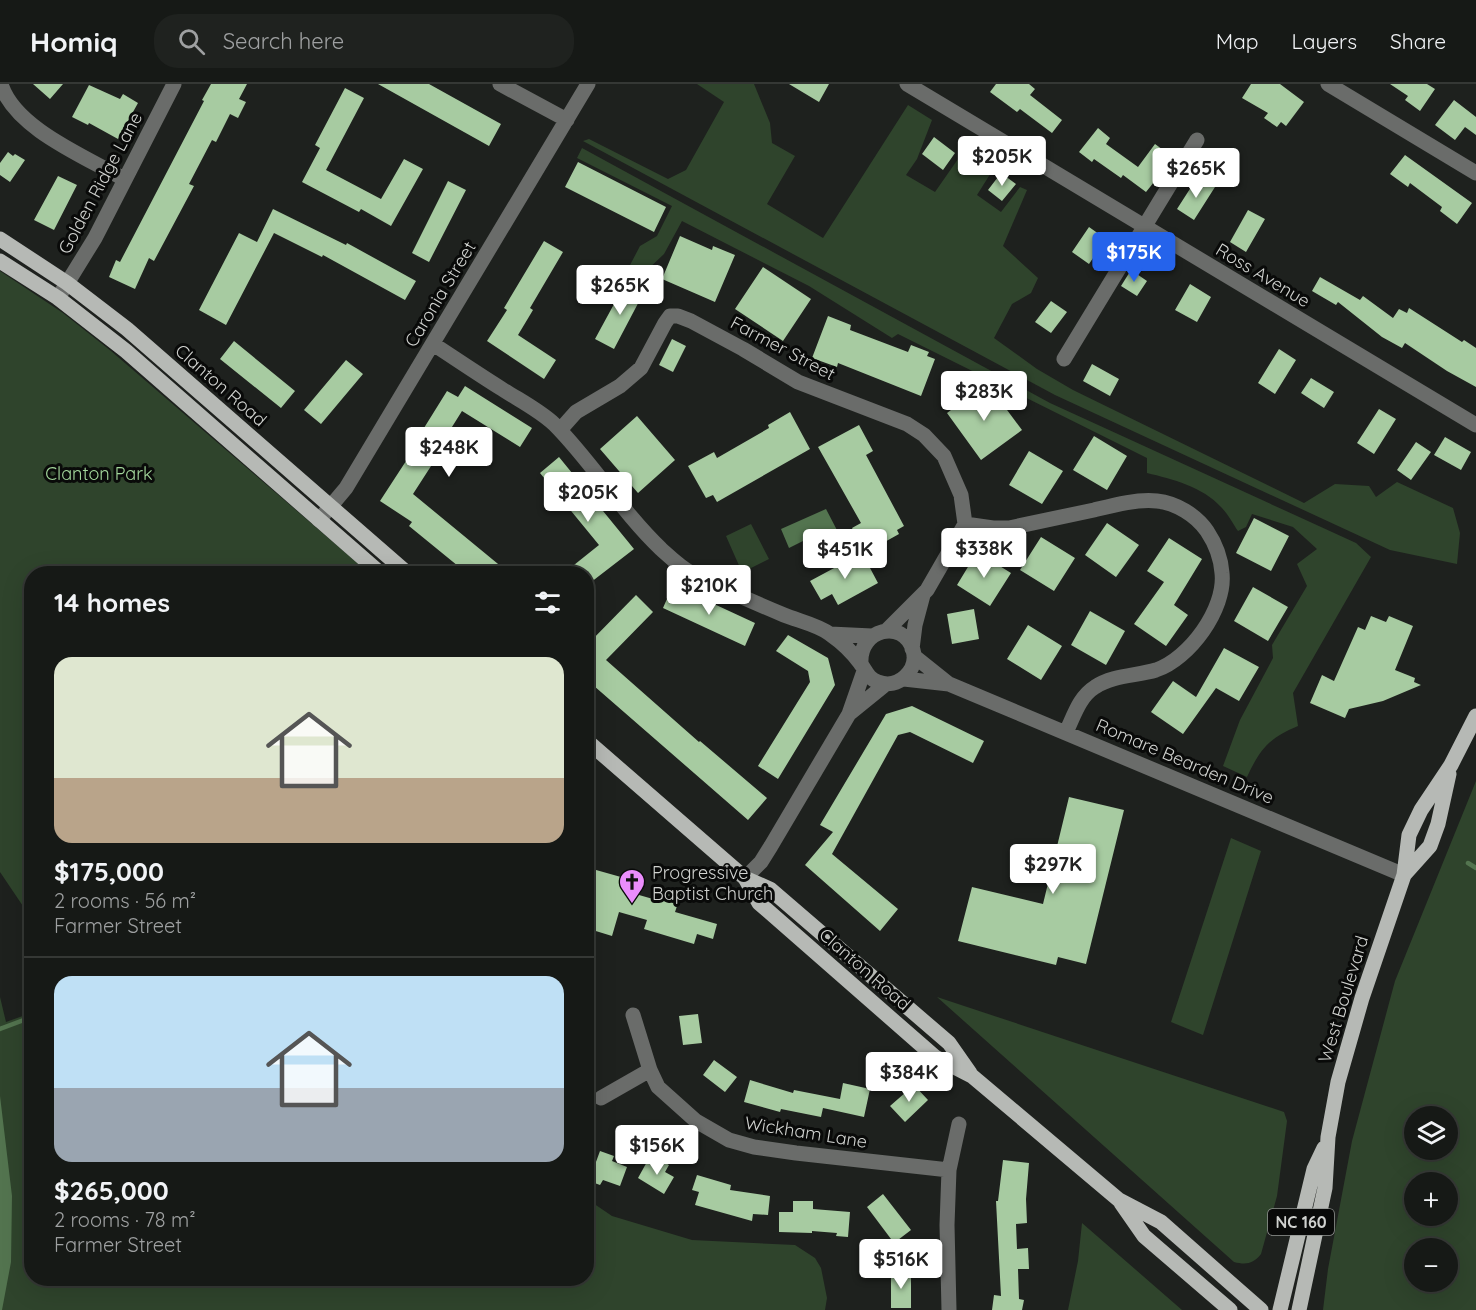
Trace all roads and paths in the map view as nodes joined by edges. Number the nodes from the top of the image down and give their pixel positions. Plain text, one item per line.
1 (1, 84) edge
2 (174, 84) edge
3 (500, 84) edge
4 (588, 84) edge
5 (907, 84) edge
6 (1328, 84) edge
7 (567, 120) junction
8 (1197, 140) dead end
9 (1476, 173) edge
10 (124, 179) junction
11 (1144, 226) junction
12 (0, 239) edge
13 (0, 261) edge
14 (67, 283) junction
15 (58, 298) junction
16 (433, 344) junction
17 (1064, 359) dead end
18 (1476, 425) edge
19 (560, 430) junction
20 (331, 506) junction
21 (319, 520) junction
22 (966, 524) junction
23 (372, 566) edge
24 (399, 566) edge
25 (923, 595) junction
26 (879, 633) junction
27 (830, 634) junction
28 (913, 653) junction
29 (862, 667) junction
30 (903, 679) junction
31 (886, 684) junction
32 (950, 684) junction
33 (849, 714) junction
34 (1476, 716) edge
35 (1066, 732) junction
36 (594, 747) edge
37 (1451, 765) junction
38 (1404, 875) junction
39 (745, 878) junction
40 (633, 1015) dead end
41 (650, 1070) junction
42 (601, 1098) dead end
43 (959, 1124) dead end
44 (1328, 1137) junction
45 (949, 1170) junction
46 (1119, 1200) junction
47 (949, 1310) edge
48 (1230, 1310) edge
49 (1262, 1310) edge
50 (1280, 1310) edge
51 (1299, 1310) edge

1 - 10 street
2 - 10 street, Golden Ridge Lane
3 - 7 street
4 - 7 street, Caronia Street
5 - 11 street, Ross Avenue
6 - 9 street
7 - 16 street, Caronia Street
8 - 11 street
10 - 14 street, Golden Ridge Lane
11 - 17 street
11 - 18 street, Ross Avenue
12 - 14 main road, Clanton Road
13 - 15 main road, Clanton Road
14 - 15 street, Golden Ridge Lane
14 - 20 main road, Clanton Road
15 - 21 main road, Clanton Road
16 - 19 street
16 - 20 street, Caronia Street
19 - 22 street, Farmer Street
19 - 27 street
20 - 21 street, Caronia Street
20 - 24 main road, Clanton Road
21 - 23 main road, Clanton Road
22 - 25 street
22 - 35 street
25 - 26 street
25 - 28 street
26 - 27 street
26 - 28 street
26 - 29 street
27 - 29 street
28 - 30 street
28 - 32 street, Romare Bearden Drive
29 - 31 street
29 - 33 street
30 - 31 street
30 - 32 street, Romare Bearden Drive
31 - 33 street
32 - 35 street, Romare Bearden Drive
33 - 39 street
34 - 37 main road, West Boulevard / NC 160
35 - 38 street, Romare Bearden Drive
36 - 39 main road, Clanton Road
37 - 38 main road, West Boulevard / NC 160
37 - 38 main road, West Boulevard / NC 160
38 - 44 main road, West Boulevard / NC 160
39 - 46 main road, Clanton Road
40 - 41 street, Wickham Lane
41 - 42 street
41 - 45 street, Wickham Lane
43 - 45 street
44 - 50 main road, West Boulevard / NC 160
44 - 51 main road, West Boulevard / NC 160
45 - 47 street
46 - 48 main road, Clanton Road
46 - 49 main road, Clanton Road

